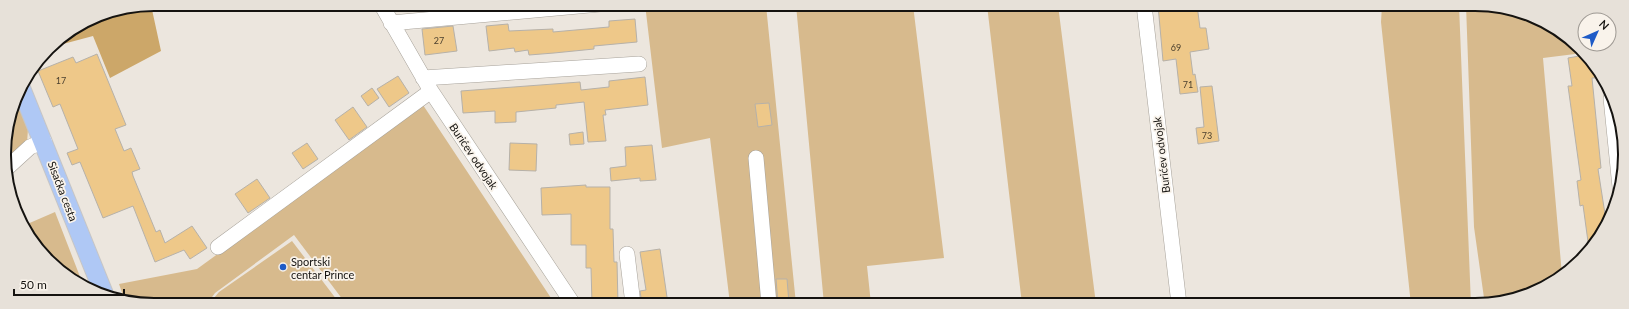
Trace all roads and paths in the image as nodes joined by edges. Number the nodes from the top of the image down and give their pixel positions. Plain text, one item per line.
1 (385, 11) edge
2 (523, 11) edge
3 (1145, 11) edge
4 (391, 23) junction
5 (639, 64) dead end
6 (427, 85) junction
7 (24, 95) edge
8 (1613, 117) edge
9 (44, 141) junction
10 (756, 158) dead end
11 (11, 164) edge
12 (1618, 166) edge
13 (218, 247) dead end
14 (627, 254) dead end
15 (101, 288) edge
16 (569, 298) edge
17 (632, 298) edge
18 (768, 298) edge
19 (1178, 298) edge

1 - 4 street, Burićev odvojak
2 - 4 street
3 - 19 street, Burićev odvojak
4 - 6 street, Burićev odvojak
5 - 6 street
6 - 13 street
6 - 16 street, Burićev odvojak
7 - 9 main road, Sisačka cesta
8 - 12 street
9 - 11 street
9 - 15 main road, Sisačka cesta
10 - 18 street
14 - 17 street

